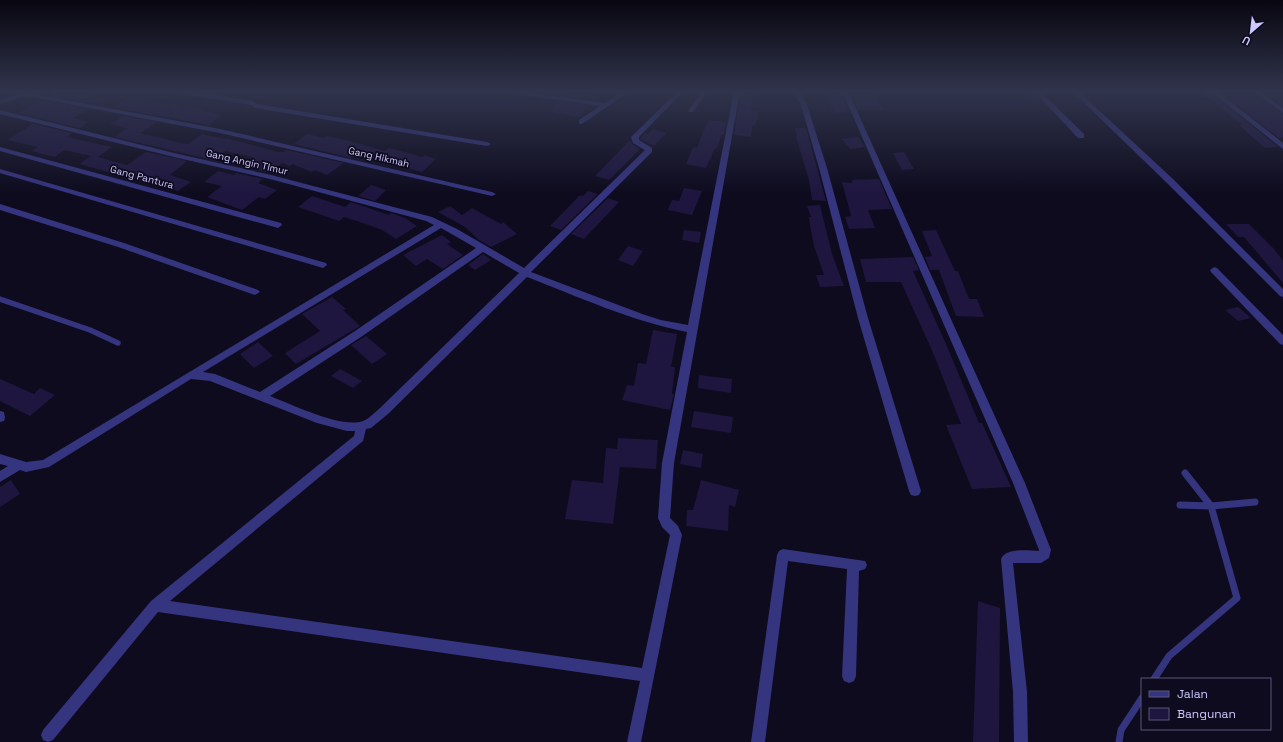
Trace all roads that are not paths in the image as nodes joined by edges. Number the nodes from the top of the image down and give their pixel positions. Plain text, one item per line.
1 (55, 126) edge
2 (187, 126) edge
3 (375, 126) edge
4 (646, 126) edge
5 (730, 126) edge
6 (811, 126) edge
7 (861, 126) edge
8 (1071, 126) edge
9 (1112, 126) edge
10 (1258, 126) edge
11 (1081, 136) dead end
12 (487, 144) dead end
13 (1283, 146) edge
14 (0, 149) edge
15 (0, 171) edge
16 (492, 194) dead end
17 (0, 207) edge
18 (278, 225) dead end
19 (440, 225) junction
20 (482, 248) junction
21 (323, 265) dead end
22 (1214, 270) dead end
23 (526, 273) junction
24 (255, 292) dead end
25 (1283, 294) edge
26 (0, 299) edge
27 (692, 329) junction
28 (1283, 341) edge
29 (118, 343) dead end
30 (190, 375) junction
31 (262, 396) junction
32 (362, 426) junction
33 (0, 459) edge
34 (19, 465) junction
35 (1184, 473) dead end
36 (0, 477) edge
37 (915, 491) dead end
38 (1255, 502) dead end
39 (1180, 505) dead end
40 (1211, 506) junction
41 (155, 605) junction
42 (647, 675) junction
43 (849, 676) dead end
44 (1155, 678) edge
45 (1141, 700) edge
46 (48, 735) dead end
47 (634, 742) edge
48 (758, 742) edge
49 (1021, 742) edge
50 (1119, 742) edge

1 - 19 street, Gang Angin TImur
2 - 16 street, Gang Hikmah
3 - 12 street
4 - 23 street
5 - 27 street
6 - 37 street
7 - 49 street
8 - 11 street
9 - 25 street
10 - 13 street
14 - 18 street, Gang Pantura
15 - 21 street
17 - 24 street
19 - 20 street, Gang Angin TImur
19 - 30 street
20 - 23 street, Gang Angin TImur
20 - 31 street
22 - 28 street
23 - 27 street, Gang Angin TImur
23 - 32 street
26 - 29 lane
27 - 42 street
30 - 31 street
30 - 34 street
31 - 32 street
32 - 41 street
33 - 34 street
34 - 36 street
35 - 40 lane
38 - 40 lane
39 - 40 lane
40 - 44 lane
41 - 42 street
41 - 46 street
42 - 47 street
43 - 48 street
45 - 50 lane

